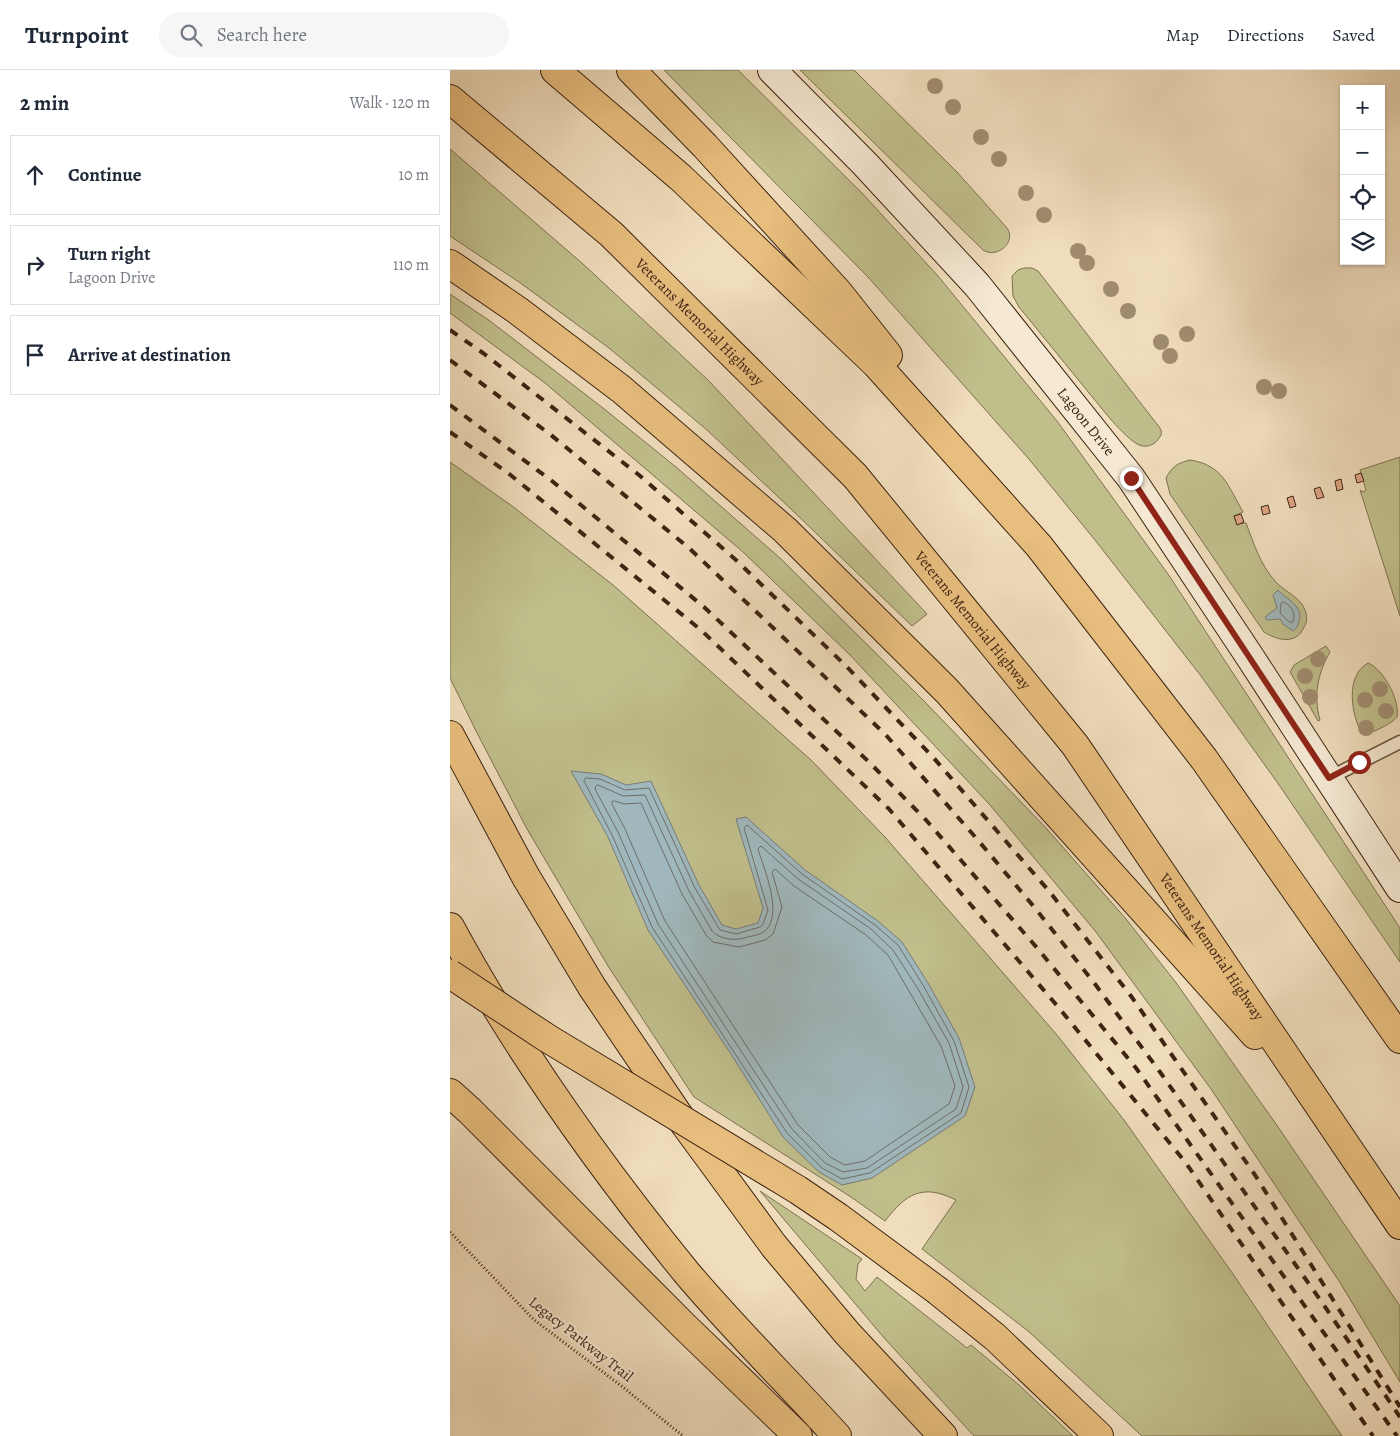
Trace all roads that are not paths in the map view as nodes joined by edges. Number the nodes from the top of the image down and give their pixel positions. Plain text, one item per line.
1 (555, 70) edge
2 (630, 70) edge
3 (772, 70) edge
4 (450, 99) edge
5 (450, 264) edge
6 (1039, 546) junction
7 (450, 735) edge
8 (1400, 742) edge
9 (1329, 778) junction
10 (1400, 888) edge
11 (450, 927) edge
12 (450, 974) edge
13 (1400, 1039) edge
14 (450, 1093) edge
15 (1325, 1113) junction
16 (1400, 1225) edge
17 (798, 1436) edge
18 (837, 1436) edge
19 (943, 1436) edge
20 (1100, 1436) edge

1 - 6 highway
2 - 6 highway
3 - 9 street, Lagoon Drive
4 - 15 highway, Veterans Memorial Highway
5 - 15 highway
6 - 13 highway
7 - 19 highway
8 - 9 lane
9 - 10 street, Lagoon Drive
11 - 18 highway
12 - 20 highway, bridge
14 - 17 highway
15 - 16 highway, Veterans Memorial Highway

